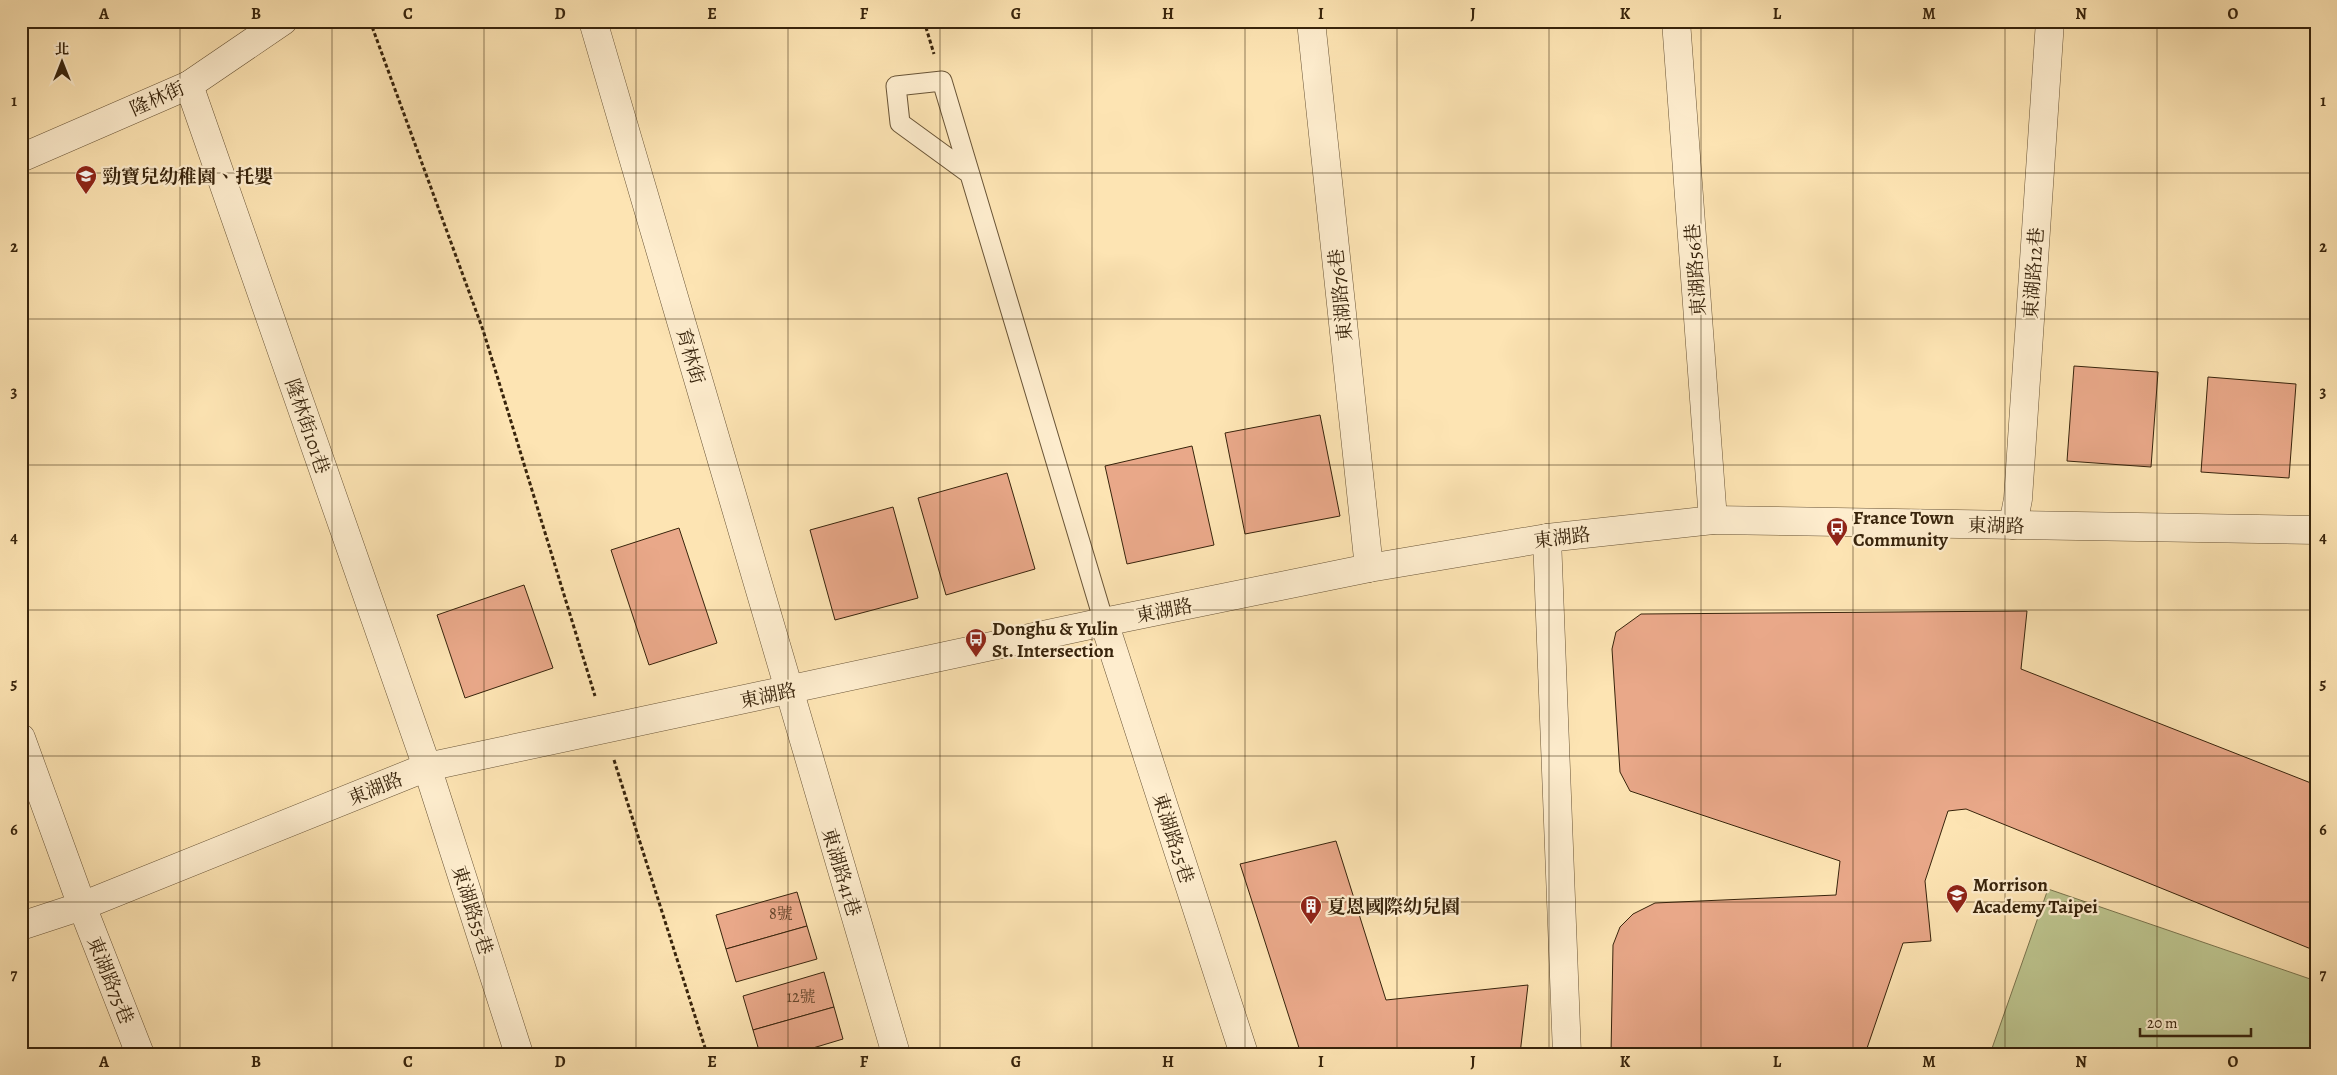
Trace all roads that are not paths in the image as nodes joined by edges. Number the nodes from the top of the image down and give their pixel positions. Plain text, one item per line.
1 (283, 21) edge
2 (593, 21) edge
3 (1310, 21) edge
4 (1676, 21) edge
5 (2050, 21) edge
6 (189, 85) junction
7 (21, 158) edge
8 (970, 174) junction
9 (1713, 520) junction
10 (2013, 525) junction
11 (2316, 530) edge
12 (1547, 538) junction
13 (1369, 568) junction
14 (1104, 622) junction
15 (788, 691) junction
16 (21, 738) edge
17 (427, 767) junction
18 (82, 906) junction
19 (21, 926) edge
20 (140, 1054) edge
21 (519, 1054) edge
22 (896, 1054) edge
23 (1244, 1054) edge
24 (1567, 1054) edge

1 - 6 street, 隆林街
2 - 15 street, 育林街
3 - 13 street, 東湖路76巷
4 - 9 street, 東湖路56巷
5 - 10 street, 東湖路12巷
6 - 7 street, 隆林街
6 - 17 street, 隆林街101巷
8 - 8 lane
8 - 14 lane
9 - 10 street, 東湖路
9 - 12 street, 東湖路
10 - 11 street, 東湖路
12 - 13 street, 東湖路
12 - 24 street
13 - 14 street, 東湖路
14 - 15 street, 東湖路
14 - 23 street, 東湖路25巷
15 - 17 street, 東湖路
15 - 22 street, 東湖路41巷
16 - 18 street, 東湖路75巷
17 - 18 street, 東湖路
17 - 21 street, 東湖路55巷
18 - 19 street, 東湖路
18 - 20 street, 東湖路75巷

